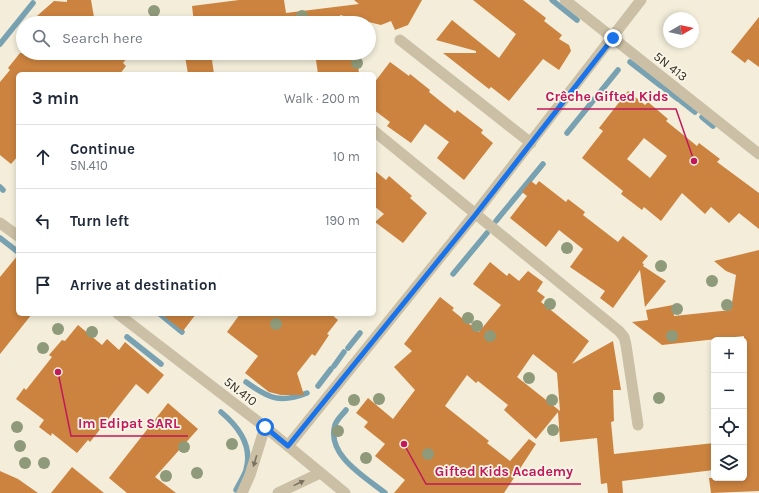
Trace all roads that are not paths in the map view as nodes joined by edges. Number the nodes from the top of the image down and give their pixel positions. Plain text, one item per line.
1 (565, 0) edge
2 (641, 0) edge
3 (613, 38) junction
4 (400, 40) dead end
5 (376, 133) edge
6 (531, 143) junction
7 (759, 154) edge
8 (476, 214) junction
9 (0, 222) edge
10 (16, 234) edge
11 (121, 316) edge
12 (638, 425) dead end
13 (265, 427) junction
14 (288, 446) junction
15 (320, 473) junction
16 (242, 493) edge
17 (278, 493) edge
18 (345, 493) edge

1 - 3 street, 5N 413
2 - 3 street
3 - 6 street
3 - 7 street, 5N 413
4 - 6 street
5 - 8 street
6 - 8 street
8 - 12 street
8 - 14 street
9 - 10 street
11 - 13 street, 5N.410
13 - 14 street, 5N.410
13 -> 16 street
14 - 15 street, 5N.410
17 -> 15 street
15 - 18 street, 5N.410

